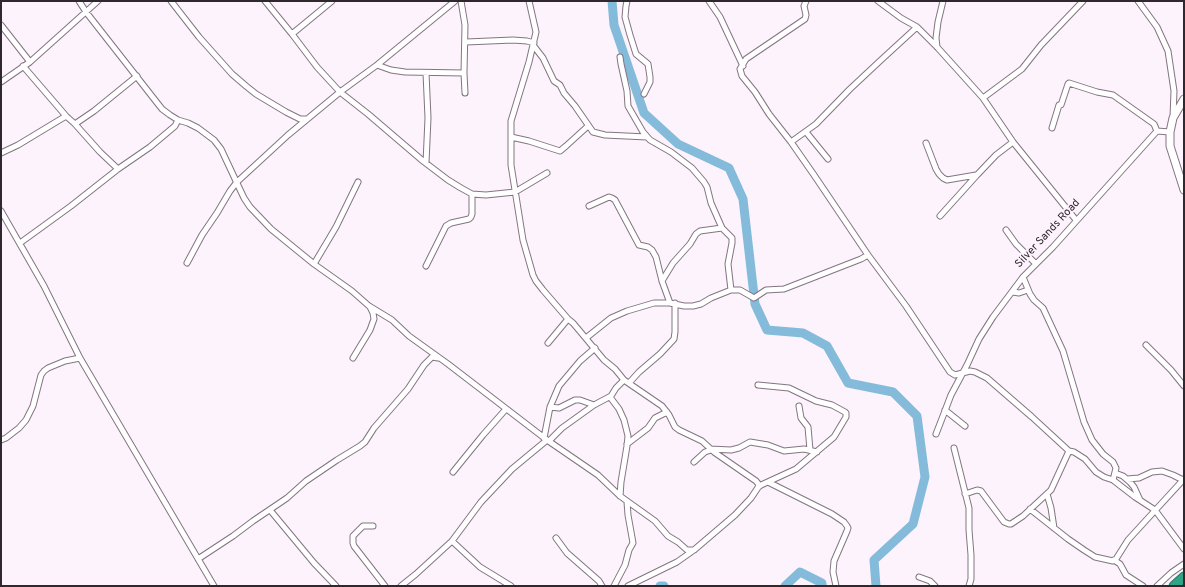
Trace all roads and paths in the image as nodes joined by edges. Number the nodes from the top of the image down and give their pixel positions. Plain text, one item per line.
1 (79, 1) edge
2 (98, 1) edge
3 (171, 1) edge
4 (265, 1) edge
5 (332, 1) edge
6 (455, 1) edge
7 (461, 1) edge
8 (529, 1) edge
9 (627, 1) edge
10 (709, 1) edge
11 (806, 1) edge
12 (878, 1) edge
13 (943, 1) edge
14 (1083, 1) edge
15 (1138, 1) edge
16 (86, 12) junction
17 (1, 25) edge
18 (917, 27) junction
19 (292, 34) junction
20 (466, 42) junction
21 (534, 44) junction
22 (937, 47) junction
23 (620, 57) dead end
24 (30, 62) junction
25 (377, 65) junction
26 (23, 66) junction
27 (742, 67) junction
28 (426, 73) junction
29 (464, 73) junction
30 (137, 76) junction
31 (1, 82) edge
32 (340, 92) junction
33 (465, 93) dead end
34 (644, 94) dead end
35 (983, 98) junction
36 (1184, 99) edge
37 (66, 116) junction
38 (1173, 118) junction
39 (307, 119) junction
40 (178, 120) junction
41 (75, 124) junction
42 (588, 126) junction
43 (1052, 128) dead end
44 (1157, 131) junction
45 (806, 132) junction
46 (1170, 132) junction
47 (511, 137) junction
48 (647, 137) junction
49 (791, 142) junction
50 (1013, 142) junction
51 (926, 143) dead end
52 (1, 153) edge
53 (828, 159) dead end
54 (426, 163) junction
55 (118, 168) junction
56 (547, 173) dead end
57 (977, 175) junction
58 (237, 182) junction
59 (358, 182) dead end
60 (1184, 190) edge
61 (515, 192) junction
62 (472, 194) junction
63 (589, 206) dead end
64 (1, 211) edge
65 (940, 216) dead end
66 (1076, 220) junction
67 (722, 228) junction
68 (1006, 230) dead end
69 (20, 243) junction
70 (868, 255) junction
71 (187, 263) dead end
72 (314, 264) junction
73 (1036, 264) junction
74 (426, 266) dead end
75 (1023, 277) junction
76 (662, 281) junction
77 (732, 290) junction
78 (1028, 290) junction
79 (1013, 292) junction
80 (673, 303) junction
81 (369, 306) junction
82 (568, 319) junction
83 (586, 338) junction
84 (548, 343) dead end
85 (1146, 345) dead end
86 (594, 348) junction
87 (80, 358) junction
88 (353, 358) dead end
89 (440, 359) junction
90 (963, 373) junction
91 (627, 382) junction
92 (758, 385) dead end
93 (1184, 386) edge
94 (610, 397) junction
95 (594, 405) junction
96 (798, 406) dead end
97 (550, 407) junction
98 (506, 409) junction
99 (945, 410) junction
100 (667, 412) junction
101 (965, 426) dead end
102 (936, 434) dead end
103 (546, 439) junction
104 (1, 440) edge
105 (628, 444) junction
106 (954, 448) dead end
107 (711, 449) junction
108 (810, 450) junction
109 (1069, 451) junction
110 (817, 452) junction
111 (694, 462) dead end
112 (453, 472) dead end
113 (1115, 473) junction
114 (1127, 479) junction
115 (1113, 480) junction
116 (1184, 480) edge
117 (768, 482) junction
118 (760, 486) junction
119 (965, 494) junction
120 (1047, 494) junction
121 (620, 496) junction
122 (1140, 501) junction
123 (627, 502) junction
124 (1030, 509) junction
125 (270, 510) junction
126 (1155, 510) junction
127 (372, 526) dead end
128 (1054, 528) junction
129 (556, 538) dead end
130 (452, 541) junction
131 (1184, 549) edge
132 (694, 550) junction
133 (198, 559) junction
134 (1114, 560) junction
135 (1184, 564) edge
136 (919, 577) dead end
137 (1184, 577) edge
138 (214, 586) edge
139 (336, 586) edge
140 (385, 586) edge
141 (401, 586) edge
142 (511, 586) edge
143 (602, 586) edge
144 (614, 586) edge
145 (628, 586) edge
146 (836, 586) edge
147 (935, 586) edge
148 (969, 586) edge
149 (1144, 586) edge
150 (1157, 586) edge
151 (1174, 586) edge

1 - 16 street
2 - 16 street
3 - 39 street
4 - 19 street
5 - 19 street
6 - 25 street
7 - 20 street
8 - 21 street
9 - 34 street
10 - 27 street
11 - 27 street
12 - 18 street
13 - 22 street
14 - 35 street
15 - 38 street
16 - 24 street
16 - 30 street
17 - 24 street
18 - 22 street
18 - 45 street
19 - 32 street
20 - 21 street
20 - 29 street
21 - 42 street
21 - 47 street
22 - 35 street
23 - 48 street
24 - 26 street
25 - 28 street
25 - 32 street
26 - 31 street
26 - 37 street
27 - 49 street
28 - 29 street
28 - 54 street
29 - 33 street
30 - 40 street
30 - 41 street
32 - 39 street
32 - 54 street
35 - 50 street
36 - 38 street
37 - 41 street
37 - 52 street
38 - 46 street
39 - 58 street
40 - 55 street
40 - 58 street
41 - 55 street
42 - 47 street
42 - 48 street
43 - 44 street
44 - 46 street
44 - 66 street, Silver Sands Road
45 - 49 street
45 - 53 street
46 - 60 street
47 - 61 street
48 - 67 street
49 - 70 street
50 - 57 street
50 - 66 street
51 - 57 street
54 - 62 street
55 - 69 street
56 - 61 street
57 - 65 street
58 - 71 street
58 - 72 street
59 - 72 street
61 - 62 street
61 - 82 street
62 - 74 street
63 - 76 street
64 - 69 street
66 - 73 street, Silver Sands Road
67 - 76 street
67 - 77 street
68 - 73 street
69 - 87 street
70 - 77 street
70 - 90 street
72 - 81 street
73 - 75 street, Silver Sands Road
75 - 78 street
75 - 79 street, Silver Sands Road
76 - 80 street
77 - 80 street
78 - 79 street
78 - 113 street
79 - 90 street, Silver Sands Road
80 - 83 street
80 - 91 street
81 - 88 street
81 - 89 street
82 - 83 street
82 - 84 street
83 - 86 street
85 - 93 street
86 - 91 street
86 - 97 street
87 - 104 street
87 - 133 street
89 - 98 street
89 - 125 street
90 - 99 street, Silver Sands Road
90 - 109 street
91 - 94 street
91 - 100 street
92 - 110 street
94 - 95 street
94 - 105 street
95 - 97 street
95 - 103 street
96 - 108 street
97 - 103 street
98 - 103 street
98 - 112 street
99 - 101 street
99 - 102 street, Silver Sands Road
100 - 105 street
100 - 107 street
103 - 121 street
103 - 130 street
105 - 121 street
106 - 119 street
107 - 108 street
107 - 111 street
107 - 118 street
108 - 110 street
109 - 115 street
109 - 120 street
110 - 117 street
113 - 114 street
113 - 115 street
114 - 116 street
114 - 122 street
115 - 122 street
116 - 126 street
117 - 118 street
117 - 146 street
118 - 132 street
119 - 124 street
119 - 148 street
120 - 124 street
120 - 128 street
121 - 123 street
122 - 126 street
123 - 132 street
123 - 144 street
124 - 128 street
125 - 133 street
125 - 139 street
126 - 131 street
126 - 134 street
127 - 140 street
128 - 134 street
129 - 143 street
130 - 141 street
130 - 142 street
132 - 145 street
133 - 138 street
134 - 149 street
135 - 150 street
136 - 147 street
137 - 151 highway

